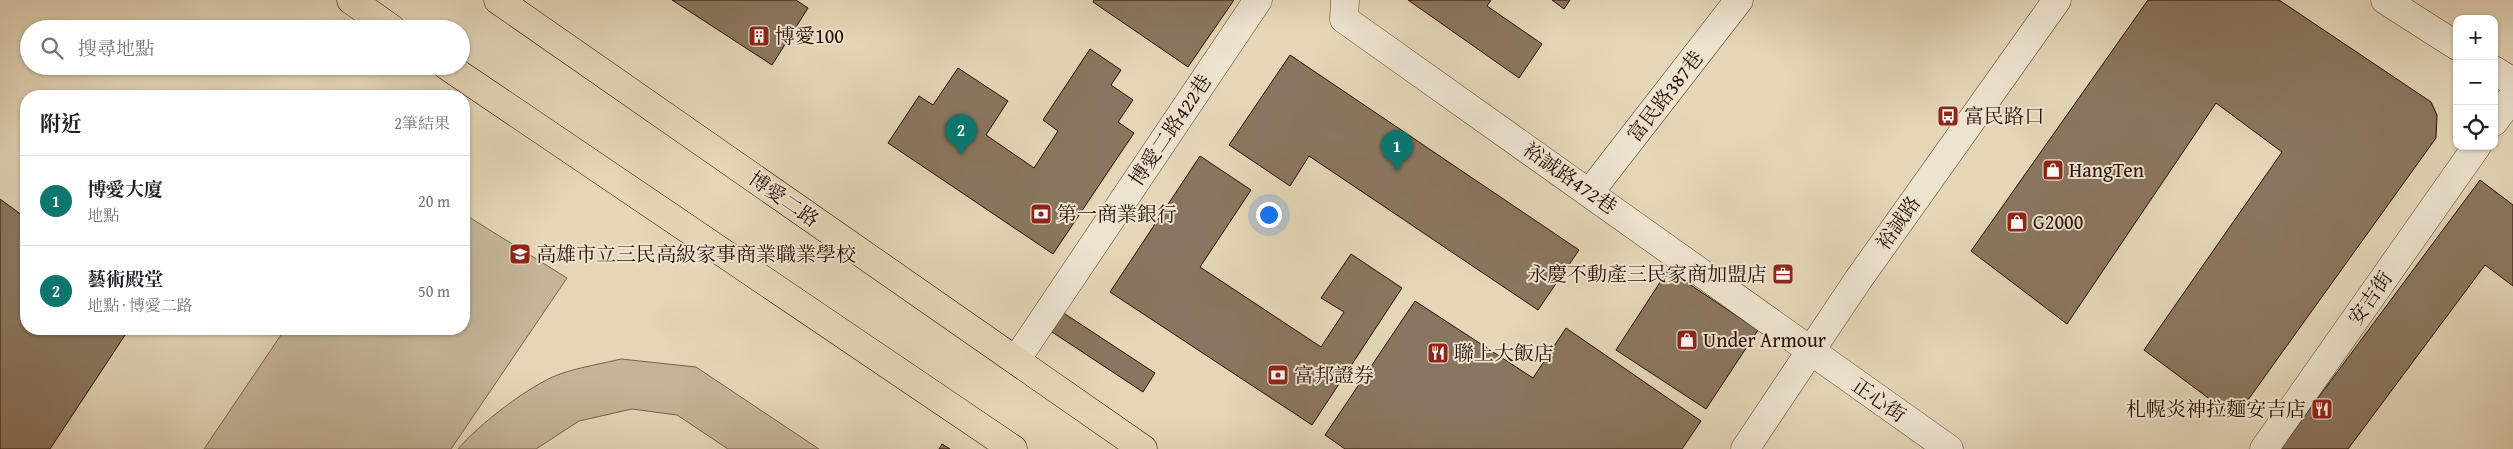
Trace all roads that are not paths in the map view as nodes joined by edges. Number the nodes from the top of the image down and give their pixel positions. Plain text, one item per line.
1 (351, 0) edge
2 (498, 0) edge
3 (1258, 0) edge
4 (1345, 0) edge
5 (1739, 0) edge
6 (2057, 0) edge
7 (2385, 0) edge
8 (379, 20) edge
9 (2453, 43) edge
10 (2498, 73) edge
11 (460, 75) edge
12 (2513, 82) edge
13 (2513, 96) edge
14 (2498, 117) edge
15 (2474, 150) edge
16 (1590, 192) junction
17 (1810, 350) junction
18 (1016, 360) junction
19 (1013, 449) edge
20 (1143, 449) edge
21 (1744, 449) edge
22 (1949, 449) edge
23 (2264, 449) edge

1 - 8 main road
2 - 18 main road, 博愛二路
3 - 18 street, 博愛二路422巷
4 - 16 street, 裕誠路472巷
5 - 16 street, 富民路387巷
6 - 17 street, 裕誠路
7 - 9 street
10 - 12 street
11 - 19 main road
13 - 14 street
15 - 23 street, 安吉街
16 - 17 street, 裕誠路472巷
17 - 21 street, 裕誠路
17 - 22 street, 正心街
18 - 20 main road, 博愛二路

